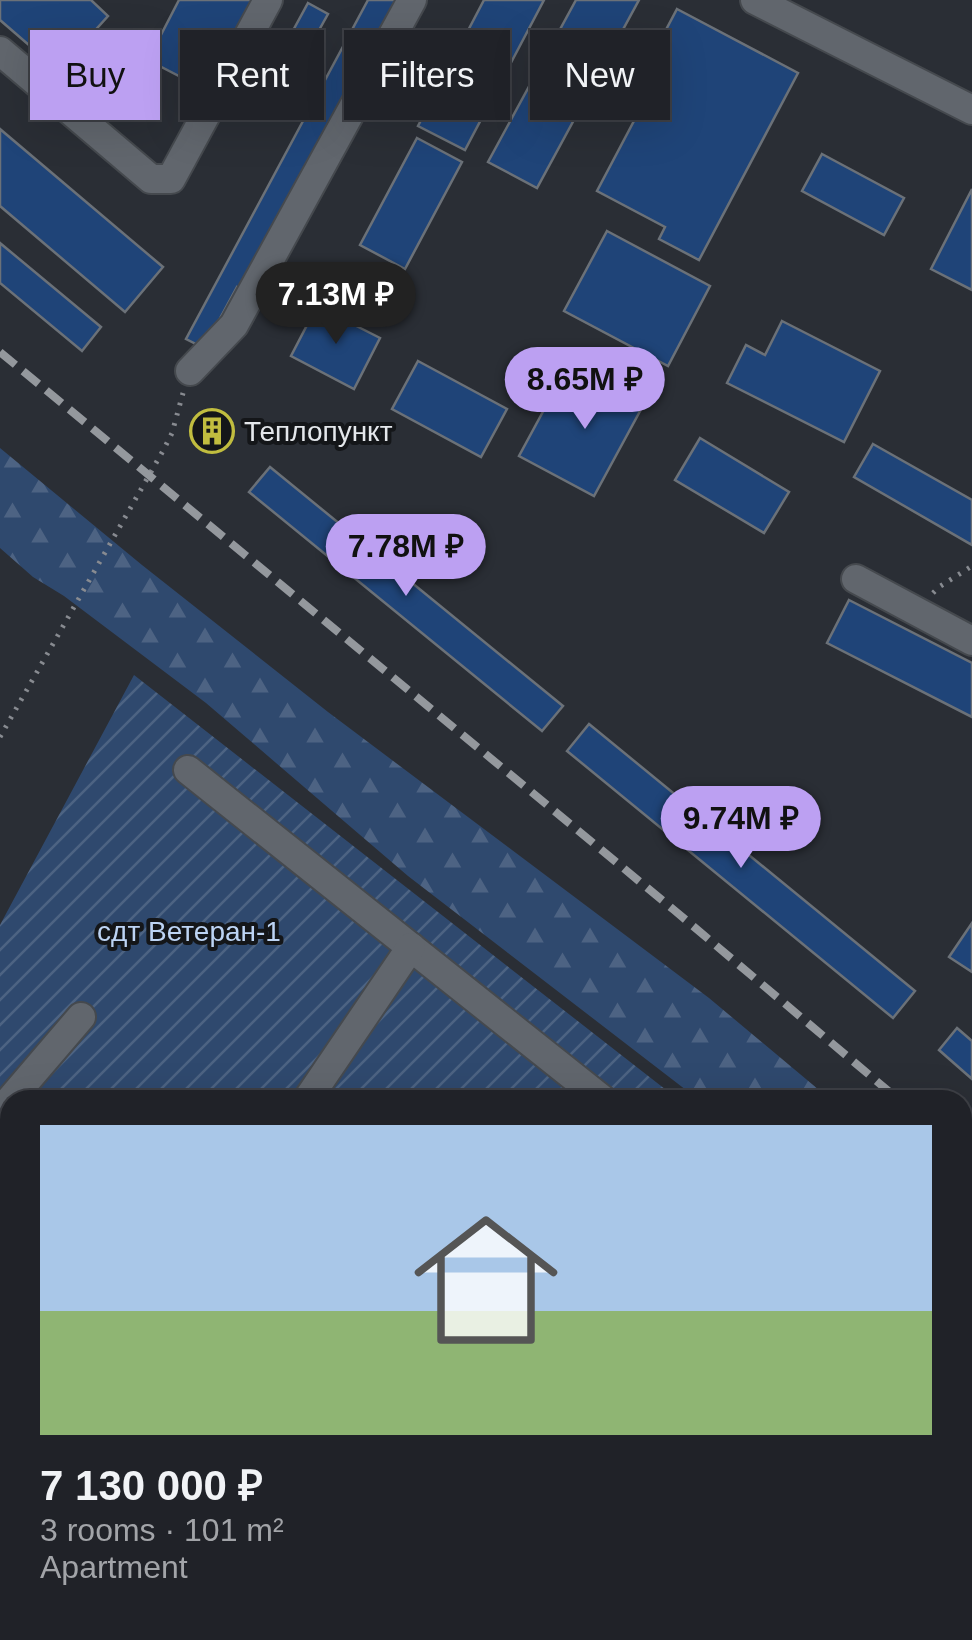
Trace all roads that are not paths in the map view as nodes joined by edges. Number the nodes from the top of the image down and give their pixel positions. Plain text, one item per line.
1 (268, 0) edge
2 (412, 0) edge
3 (755, 0) edge
4 (0, 51) edge
5 (972, 110) edge
6 (190, 371) road end
7 (856, 580) dead end
8 (972, 641) edge
9 (188, 770) dead end
10 (411, 947) junction
11 (81, 1017) dead end
12 (19, 1090) edge
13 (313, 1090) edge
14 (590, 1090) edge

1 - 4 street
2 - 6 street
3 - 5 street
7 - 8 street
9 - 10 street
10 - 13 street
10 - 14 street
11 - 12 street

